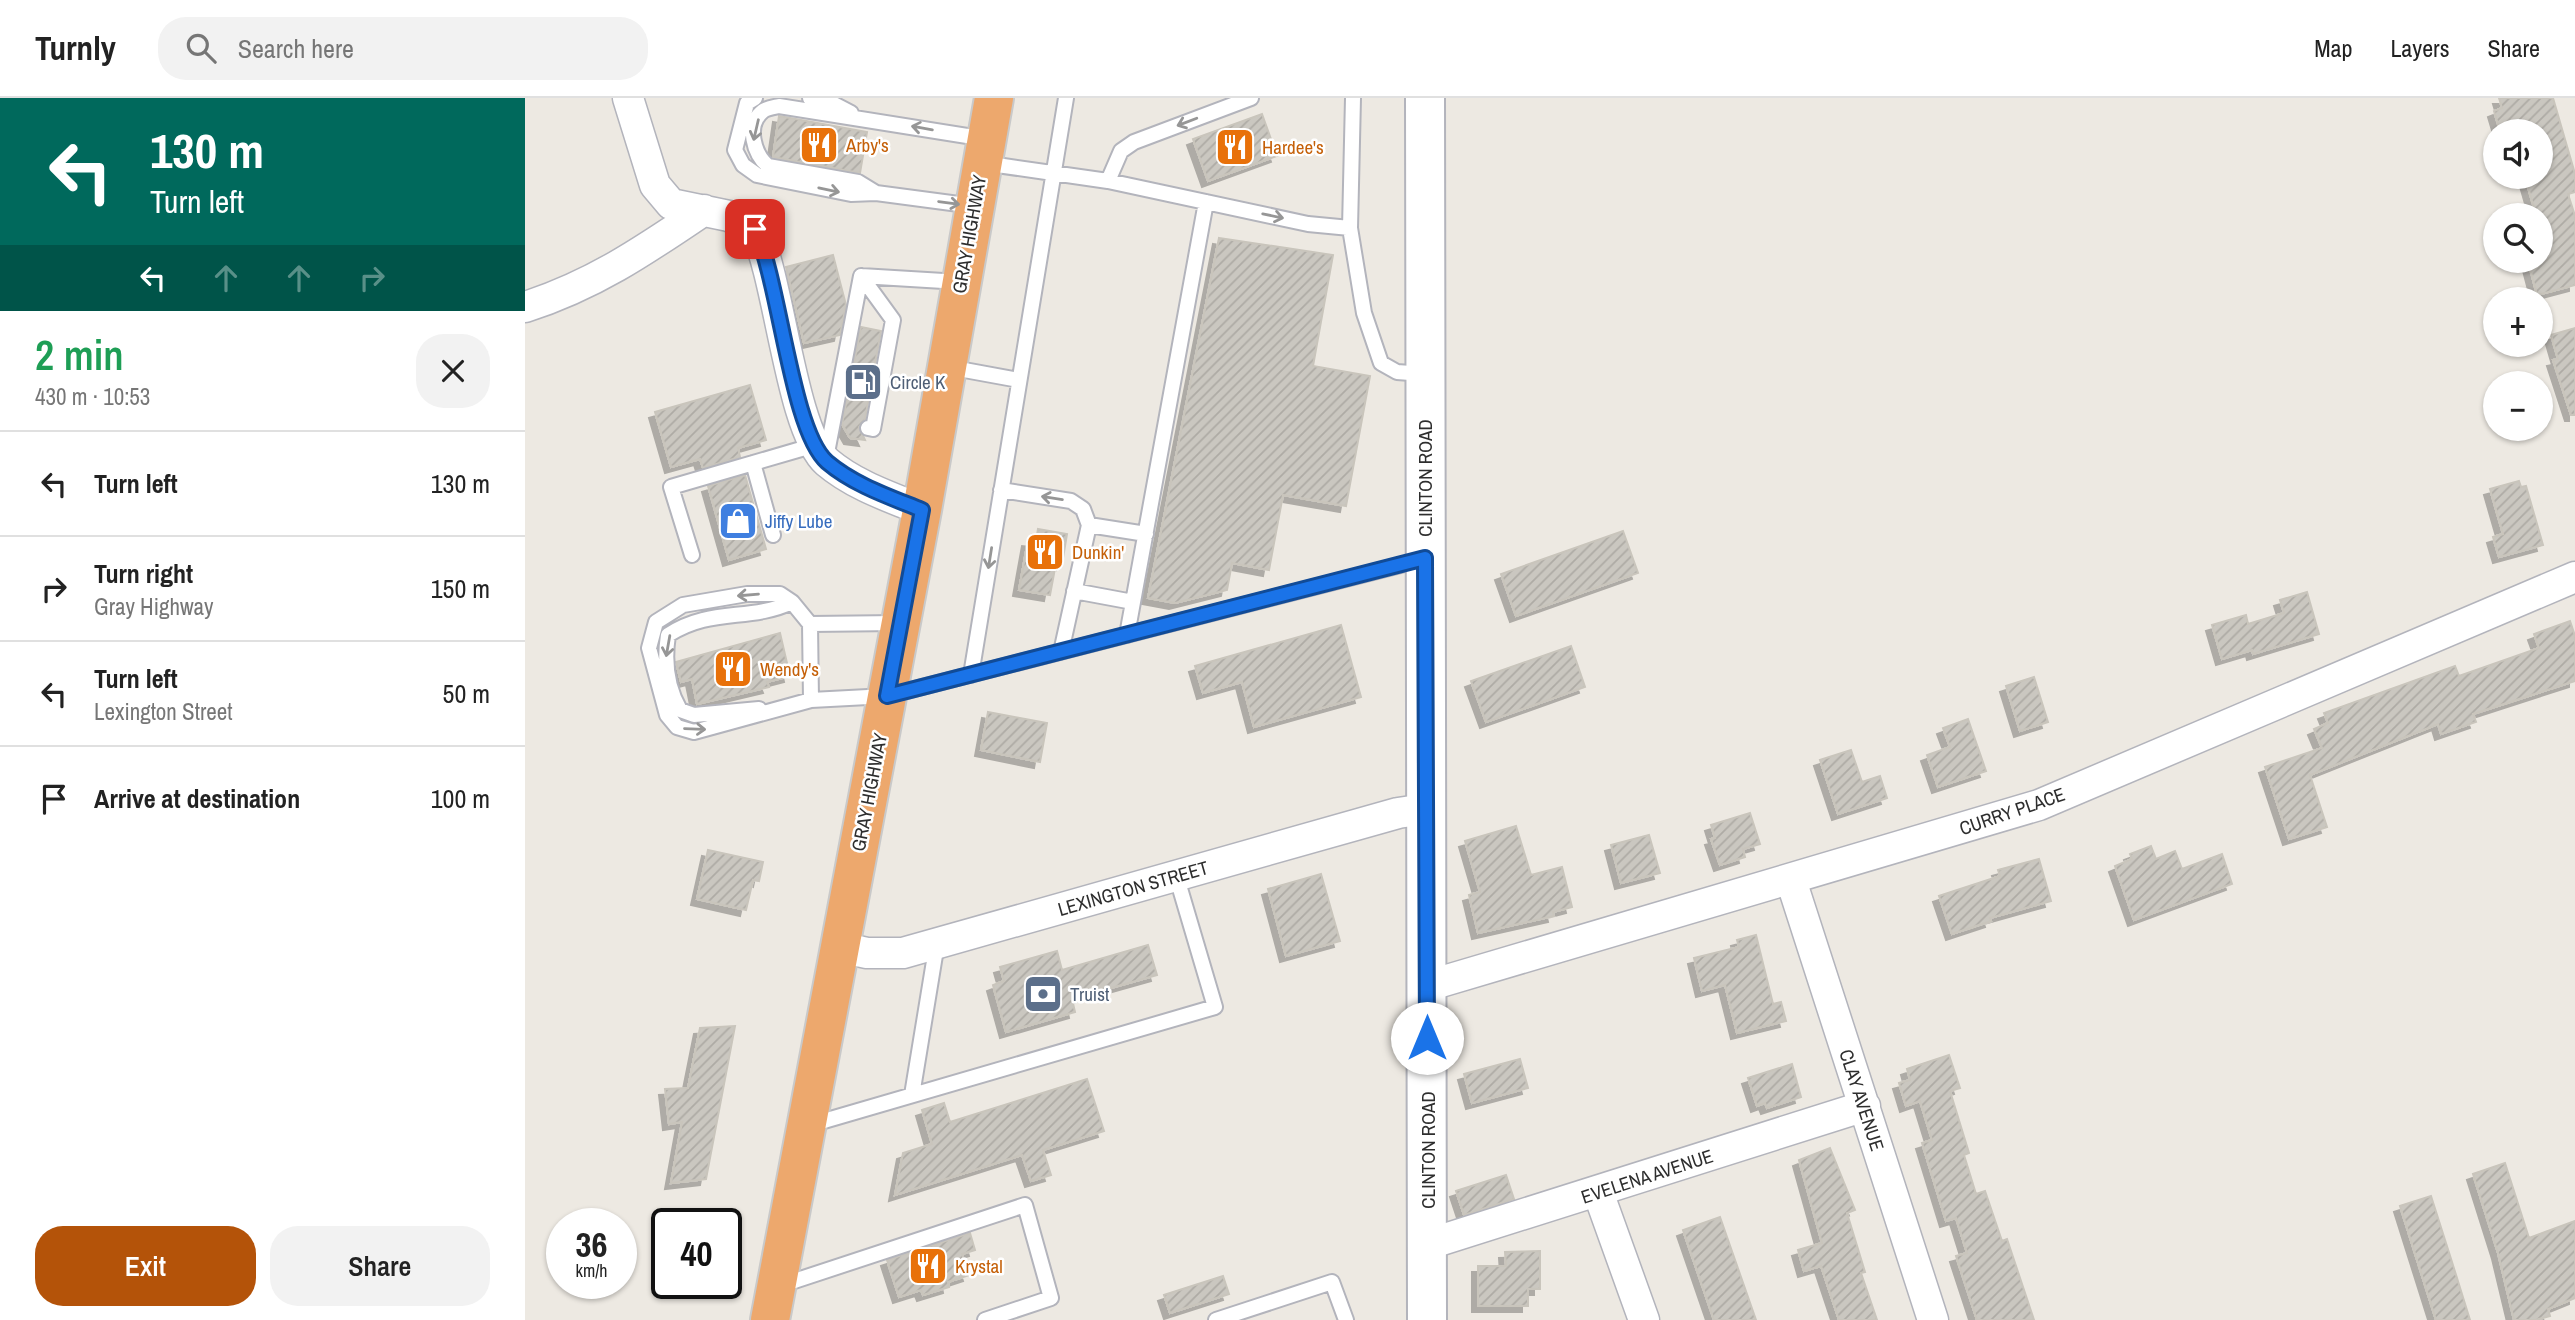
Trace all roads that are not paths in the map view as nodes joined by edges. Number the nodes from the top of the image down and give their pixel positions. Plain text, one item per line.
1 (628, 98) edge
2 (755, 98) edge
3 (810, 98) edge
4 (994, 98) edge
5 (1066, 98) edge
6 (1251, 98) edge
7 (1425, 98) edge
8 (1357, 99) edge
9 (859, 117) junction
10 (984, 151) junction
11 (1054, 173) junction
12 (1108, 181) junction
13 (876, 193) junction
14 (1206, 202) junction
15 (975, 206) junction
16 (704, 211) junction
17 (1350, 228) junction
18 (861, 276) junction
19 (961, 282) junction
20 (525, 307) edge
21 (947, 366) junction
22 (1425, 374) junction
23 (1019, 380) junction
24 (868, 428) dead end
25 (829, 437) junction
26 (753, 463) junction
27 (1001, 490) junction
28 (922, 510) junction
29 (1089, 525) junction
30 (1146, 534) junction
31 (773, 535) dead end
32 (692, 555) dead end
33 (1425, 558) junction
34 (2575, 577) edge
35 (1074, 591) junction
36 (1133, 602) junction
37 (901, 623) junction
38 (810, 625) junction
39 (1127, 635) junction
40 (1061, 652) junction
41 (971, 675) junction
42 (887, 696) junction
43 (811, 700) junction
44 (1425, 809) junction
45 (1176, 875) junction
46 (1791, 880) junction
47 (937, 943) junction
48 (839, 947) junction
49 (1427, 986) junction
50 (912, 1095) junction
51 (1865, 1106) junction
52 (806, 1126) junction
53 (1598, 1192) junction
54 (1429, 1244) junction
55 (773, 1304) edge
56 (985, 1320) edge
57 (1216, 1320) edge
58 (1346, 1320) edge
59 (1427, 1320) edge
60 (1644, 1320) edge
61 (1933, 1320) edge

1 - 16 street
2 -> 13 lane
3 - 9 lane
4 - 10 highway, GRAY HIGHWAY
5 - 11 lane
6 -> 12 lane
7 - 22 street, CLINTON ROAD
8 - 17 lane
10 -> 9 lane
9 -> 13 lane
10 - 11 lane
10 - 15 highway, GRAY HIGHWAY
11 - 12 lane
11 - 23 lane
12 - 14 lane
13 -> 15 lane
14 -> 17 lane
14 - 30 lane
15 - 19 highway, GRAY HIGHWAY
16 - 20 street
16 - 25 street
17 - 22 lane
18 - 19 lane
18 - 24 lane
18 - 25 lane
19 - 21 highway, GRAY HIGHWAY
21 - 23 lane
21 - 28 highway, GRAY HIGHWAY
22 - 33 street, CLINTON ROAD
23 - 27 lane
25 - 26 lane
25 - 28 street
26 - 31 lane
26 - 32 lane
29 -> 27 lane
27 -> 41 lane
28 - 37 highway, GRAY HIGHWAY
29 - 30 lane
29 - 35 lane
30 - 36 lane
33 - 39 lane
33 - 44 street, CLINTON ROAD
34 - 46 street, CURRY PLACE
35 - 36 lane
35 - 40 lane
36 - 39 lane
37 - 38 lane
37 - 42 highway, GRAY HIGHWAY
38 - 43 lane
38 -> 43 lane
39 - 40 lane
40 - 41 lane
41 - 42 lane
42 - 43 lane
42 - 48 highway, GRAY HIGHWAY
44 - 45 street, LEXINGTON STREET
44 - 49 street, CLINTON ROAD
45 - 47 street, LEXINGTON STREET
45 - 50 lane
46 - 49 street, CURRY PLACE
46 - 51 street, CLAY AVENUE
47 - 48 street, LEXINGTON STREET
47 - 50 lane
48 - 52 highway, GRAY HIGHWAY
49 - 54 street, CLINTON ROAD
50 - 52 lane
51 - 53 street, EVELENA AVENUE
51 - 61 street, CLAY AVENUE
52 - 55 highway, GRAY HIGHWAY
53 - 54 street, EVELENA AVENUE
53 - 60 street
54 - 59 street, CLINTON ROAD
55 - 56 lane
57 - 58 lane

